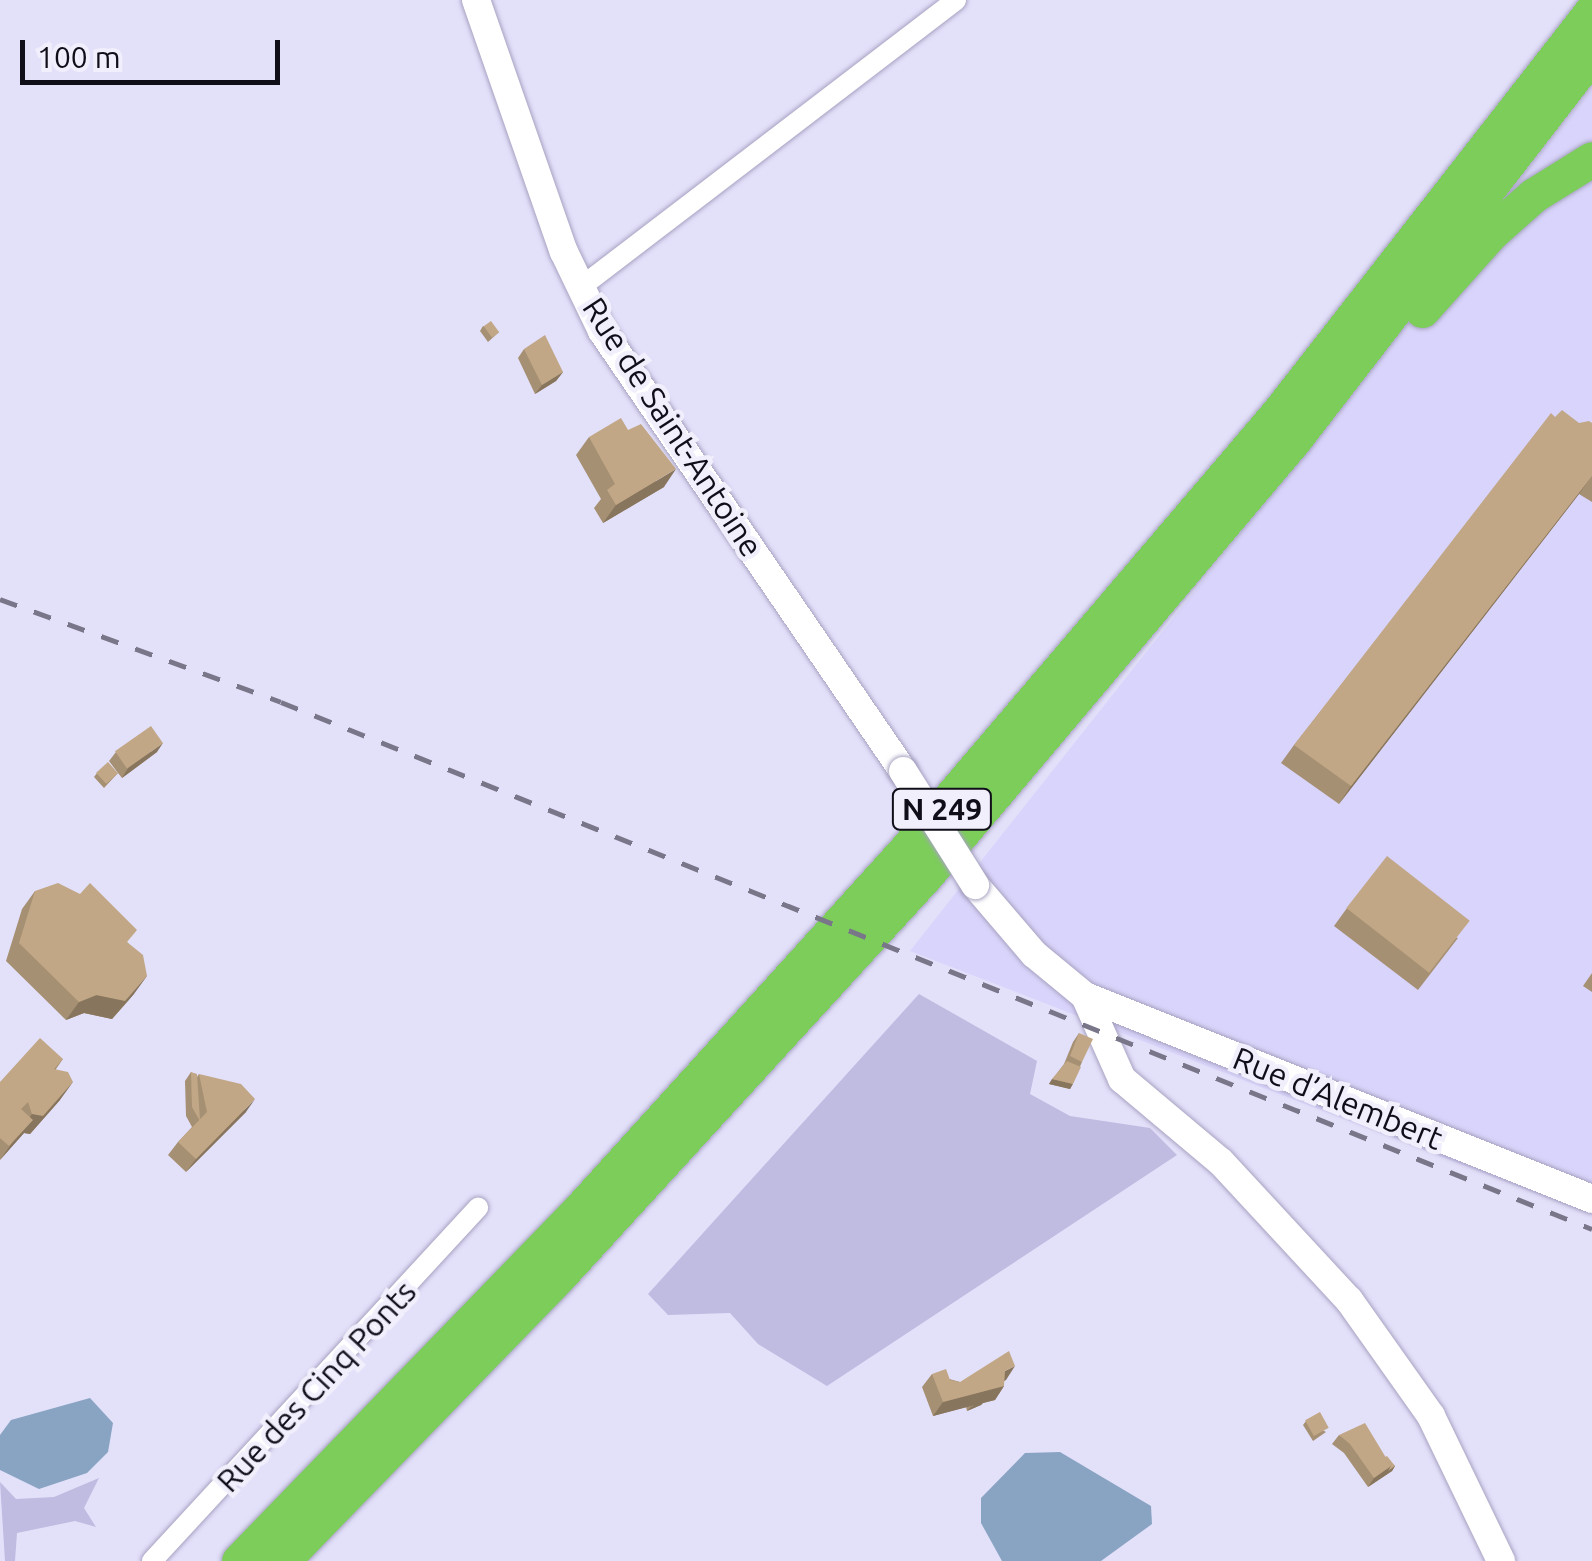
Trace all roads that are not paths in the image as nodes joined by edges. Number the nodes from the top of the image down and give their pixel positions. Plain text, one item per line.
1 (476, 0) edge
2 (956, 0) edge
3 (1592, 11) edge
4 (1592, 54) edge
5 (1592, 159) edge
6 (580, 287) junction
7 (1293, 441) junction
8 (1085, 996) junction
9 (1592, 1199) edge
10 (478, 1208) dead end
11 (152, 1561) edge
12 (239, 1561) edge
13 (282, 1561) edge
14 (1502, 1561) edge

1 - 6 street, Rue de Saint-Antoine
2 - 6 street
3 - 12 highway, N 249
4 - 7 highway, N 249
5 - 7 highway, N 249
6 - 8 street, Rue de Saint-Antoine, bridge
7 - 13 highway, N 249
8 - 9 street, Rue d’Alembert
8 - 14 street
10 - 11 street, Rue des Cinq Ponts

